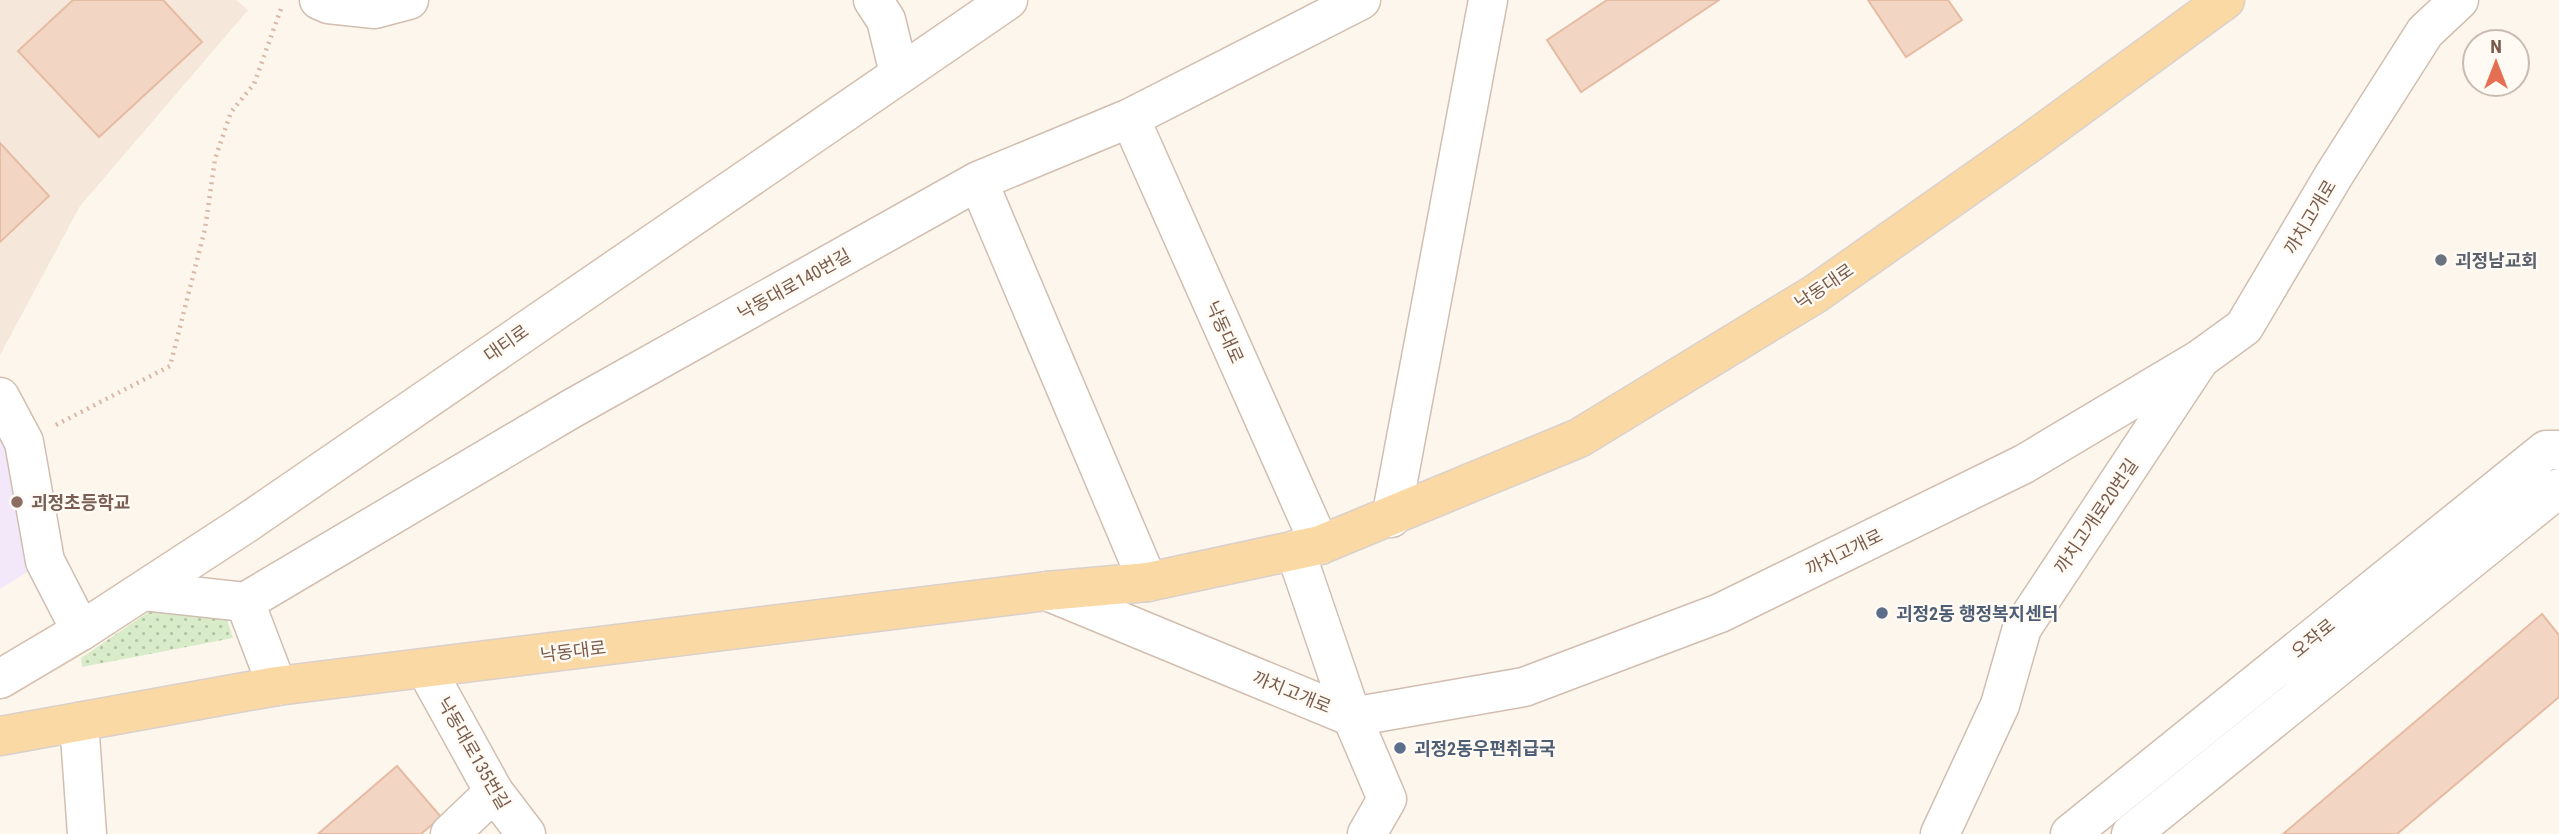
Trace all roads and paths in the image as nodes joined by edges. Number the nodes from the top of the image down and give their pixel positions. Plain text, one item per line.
1 (284, 0) edge
2 (319, 0) edge
3 (409, 0) edge
4 (873, 0) edge
5 (1008, 0) edge
6 (1361, 0) edge
7 (1488, 0) edge
8 (2225, 0) edge
9 (2459, 0) edge
10 (899, 73) junction
11 (1130, 118) junction
12 (978, 181) junction
13 (2200, 359) junction
14 (0, 397) edge
15 (24, 442) junction
16 (2559, 450) edge
17 (2559, 488) edge
18 (1391, 517) junction
19 (1308, 547) junction
20 (1148, 582) junction
21 (144, 591) junction
22 (1047, 591) junction
23 (245, 602) junction
24 (82, 631) junction
25 (426, 669) junction
26 (0, 679) edge
27 (277, 686) junction
28 (1352, 717) junction
29 (79, 722) junction
30 (0, 736) edge
31 (494, 792) junction
32 (87, 834) edge
33 (450, 834) edge
34 (526, 834) edge
35 (1367, 834) edge
36 (1940, 834) edge
37 (2070, 834) edge
38 (2132, 834) edge

1 - 15 path
2 - 3 street
4 - 10 street
5 - 10 street, 대티로
6 - 11 street, 낙동대로140번길
7 - 18 street
8 - 18 main road, 낙동대로
9 - 13 street, 까치고개로
10 - 21 street, 대티로
11 - 12 street, 낙동대로140번길
11 - 19 street, 낙동대로
12 - 20 street
12 - 23 street, 낙동대로140번길
13 - 28 street, 까치고개로
13 - 36 street, 까치고개로20번길
14 - 15 street
15 - 24 street
16 - 37 street, 오작로
17 - 38 street
18 - 19 main road, 낙동대로
19 - 20 main road, 낙동대로
19 - 28 street
20 - 22 main road, 낙동대로
21 - 23 street
21 - 24 street, 대티로
22 - 25 main road, 낙동대로
22 - 28 street, 까치고개로
23 - 27 street
24 - 26 street, 대티로
25 - 27 main road, 낙동대로
25 - 31 street, 낙동대로135번길
27 - 29 main road, 낙동대로
28 - 35 street
29 - 30 main road, 낙동대로
29 - 32 street
31 - 33 street
31 - 34 street, 낙동대로135번길

